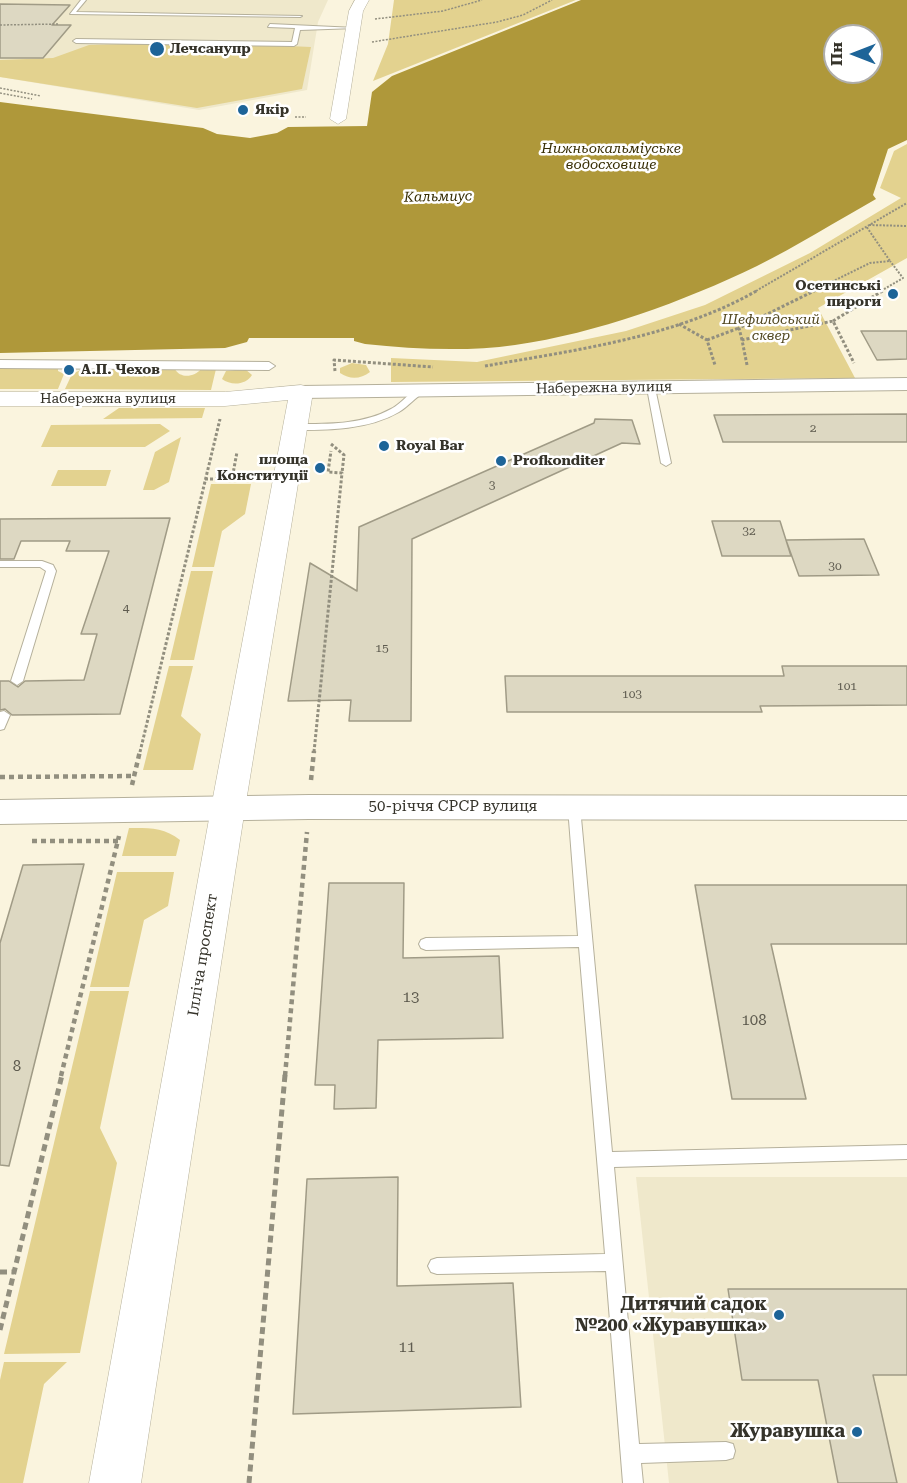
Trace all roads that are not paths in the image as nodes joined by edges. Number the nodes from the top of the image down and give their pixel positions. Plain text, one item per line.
1 (84, 0) edge
2 (362, 0) edge
3 (300, 16) dead end
4 (270, 26) dead end
5 (298, 28) junction
6 (353, 28) junction
7 (76, 41) dead end
8 (338, 119) dead end
9 (0, 364) edge
10 (269, 366) dead end
11 (907, 384) edge
12 (651, 388) junction
13 (422, 390) junction
14 (251, 395) junction
15 (0, 399) edge
16 (297, 410) junction
17 (666, 464) dead end
18 (0, 564) edge
19 (17, 681) dead end
20 (574, 807) junction
21 (228, 808) junction
22 (907, 808) edge
23 (0, 812) edge
24 (585, 941) junction
25 (426, 944) dead end
26 (907, 1152) edge
27 (604, 1160) junction
28 (614, 1262) junction
29 (436, 1266) dead end
30 (726, 1451) dead end
31 (630, 1454) junction
32 (116, 1483) edge
33 (633, 1483) edge

1 - 3 lane
2 - 6 main road
4 - 5 lane
5 - 6 lane
5 - 7 lane
6 - 8 main road
9 - 10 street
11 - 12 street, Набережна вулиця
12 - 13 street, Набережна вулиця
12 - 17 lane
13 - 16 street, Набережна вулиця
13 - 16 lane
14 - 15 main road, Набережна вулиця
14 - 16 main road
14 - 16 main road
16 - 21 main road, Ілліча проспект
18 - 19 lane
20 - 21 street, 50-річчя СРСР вулиця
20 - 22 street, 50-річчя СРСР вулиця
20 - 24 lane
21 - 23 street, 50-річчя СРСР вулиця
21 - 32 main road, Ілліча проспект
24 - 25 lane
24 - 27 lane
26 - 27 lane
27 - 28 lane
28 - 29 lane
28 - 31 lane
30 - 31 lane
31 - 33 lane

